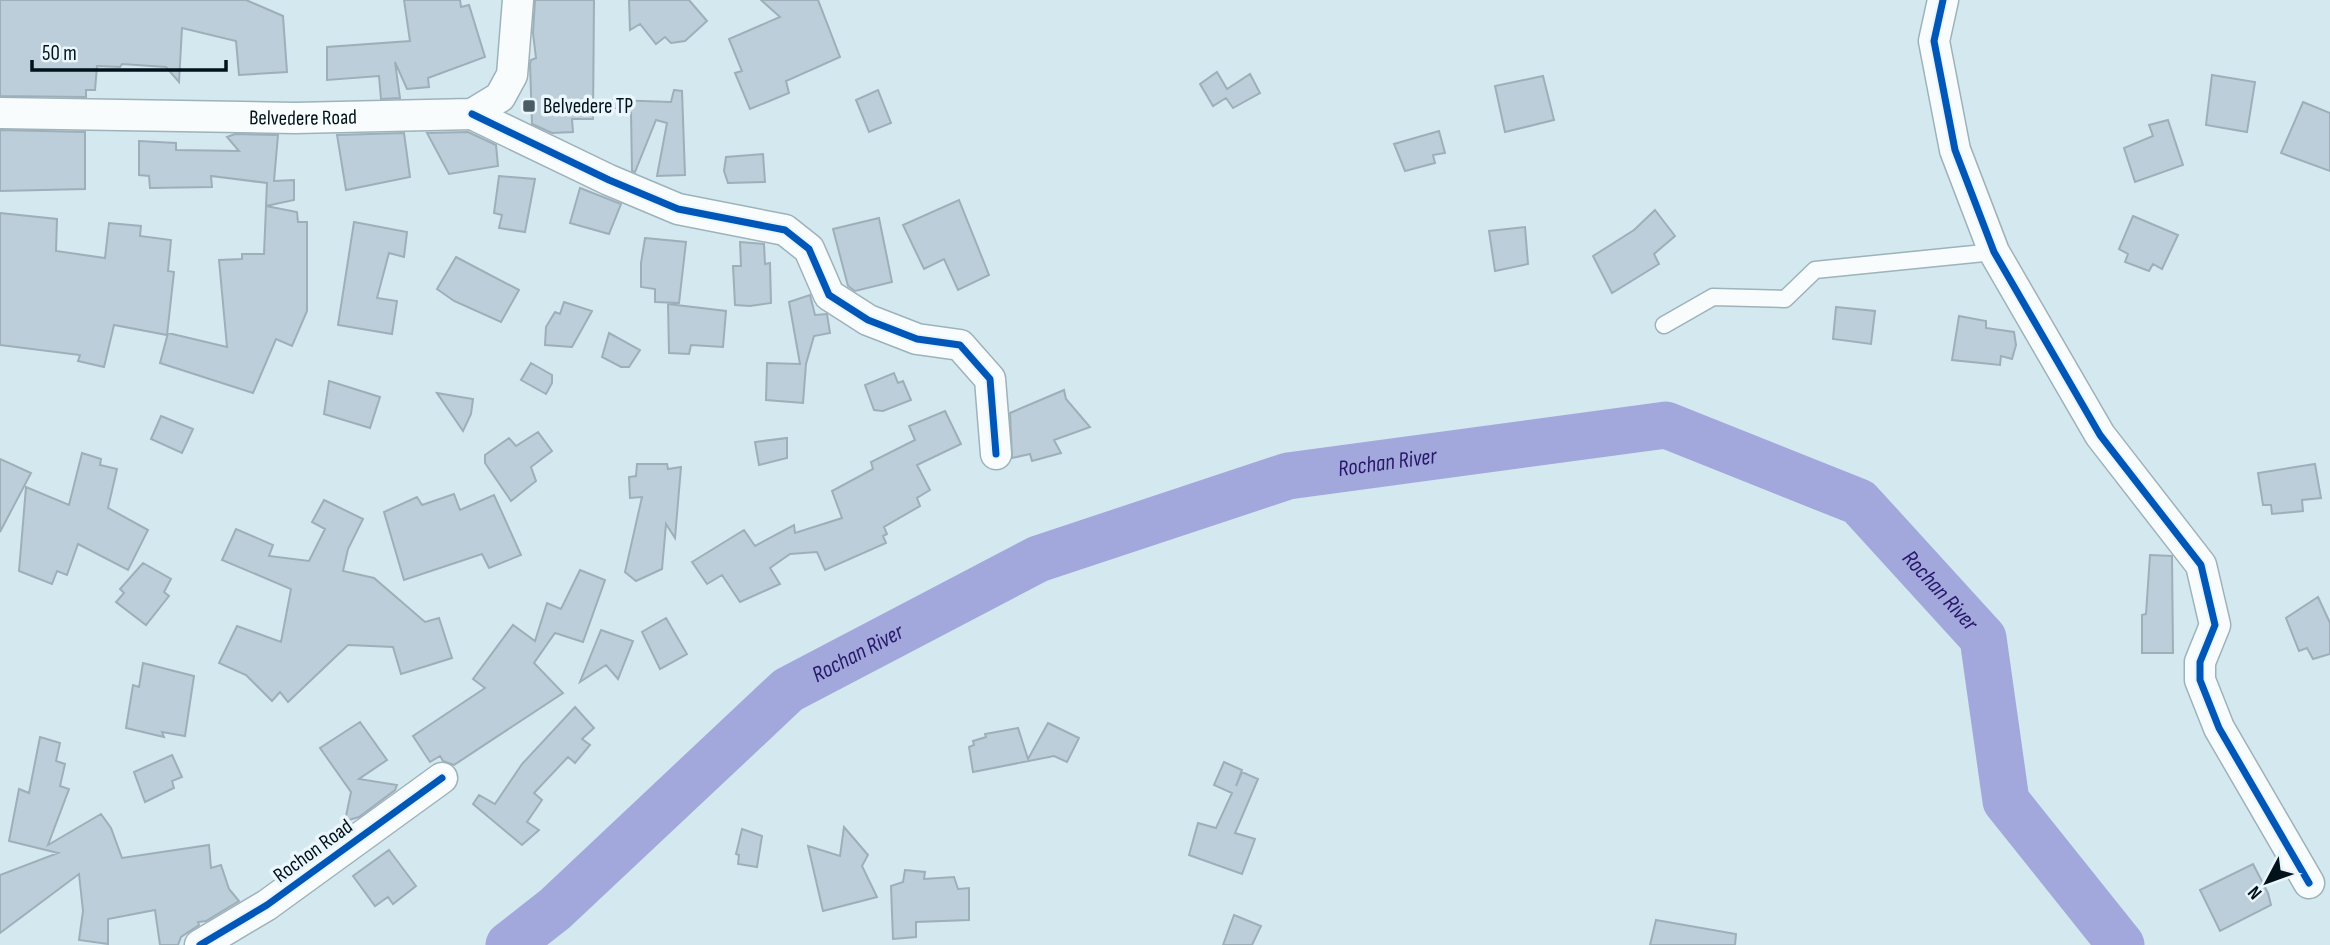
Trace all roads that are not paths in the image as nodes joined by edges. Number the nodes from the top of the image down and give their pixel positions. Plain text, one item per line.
1 (518, 0) edge
2 (1943, 0) edge
3 (0, 113) edge
4 (472, 114) junction
5 (1994, 252) junction
6 (1664, 325) dead end
7 (996, 454) dead end
8 (442, 778) dead end
9 (2309, 883) dead end
10 (200, 945) edge

1 - 4 street
2 - 5 street
3 - 4 street, Belvedere Road
4 - 7 street
5 - 6 lane
5 - 9 street
8 - 10 street, Rochon Road

